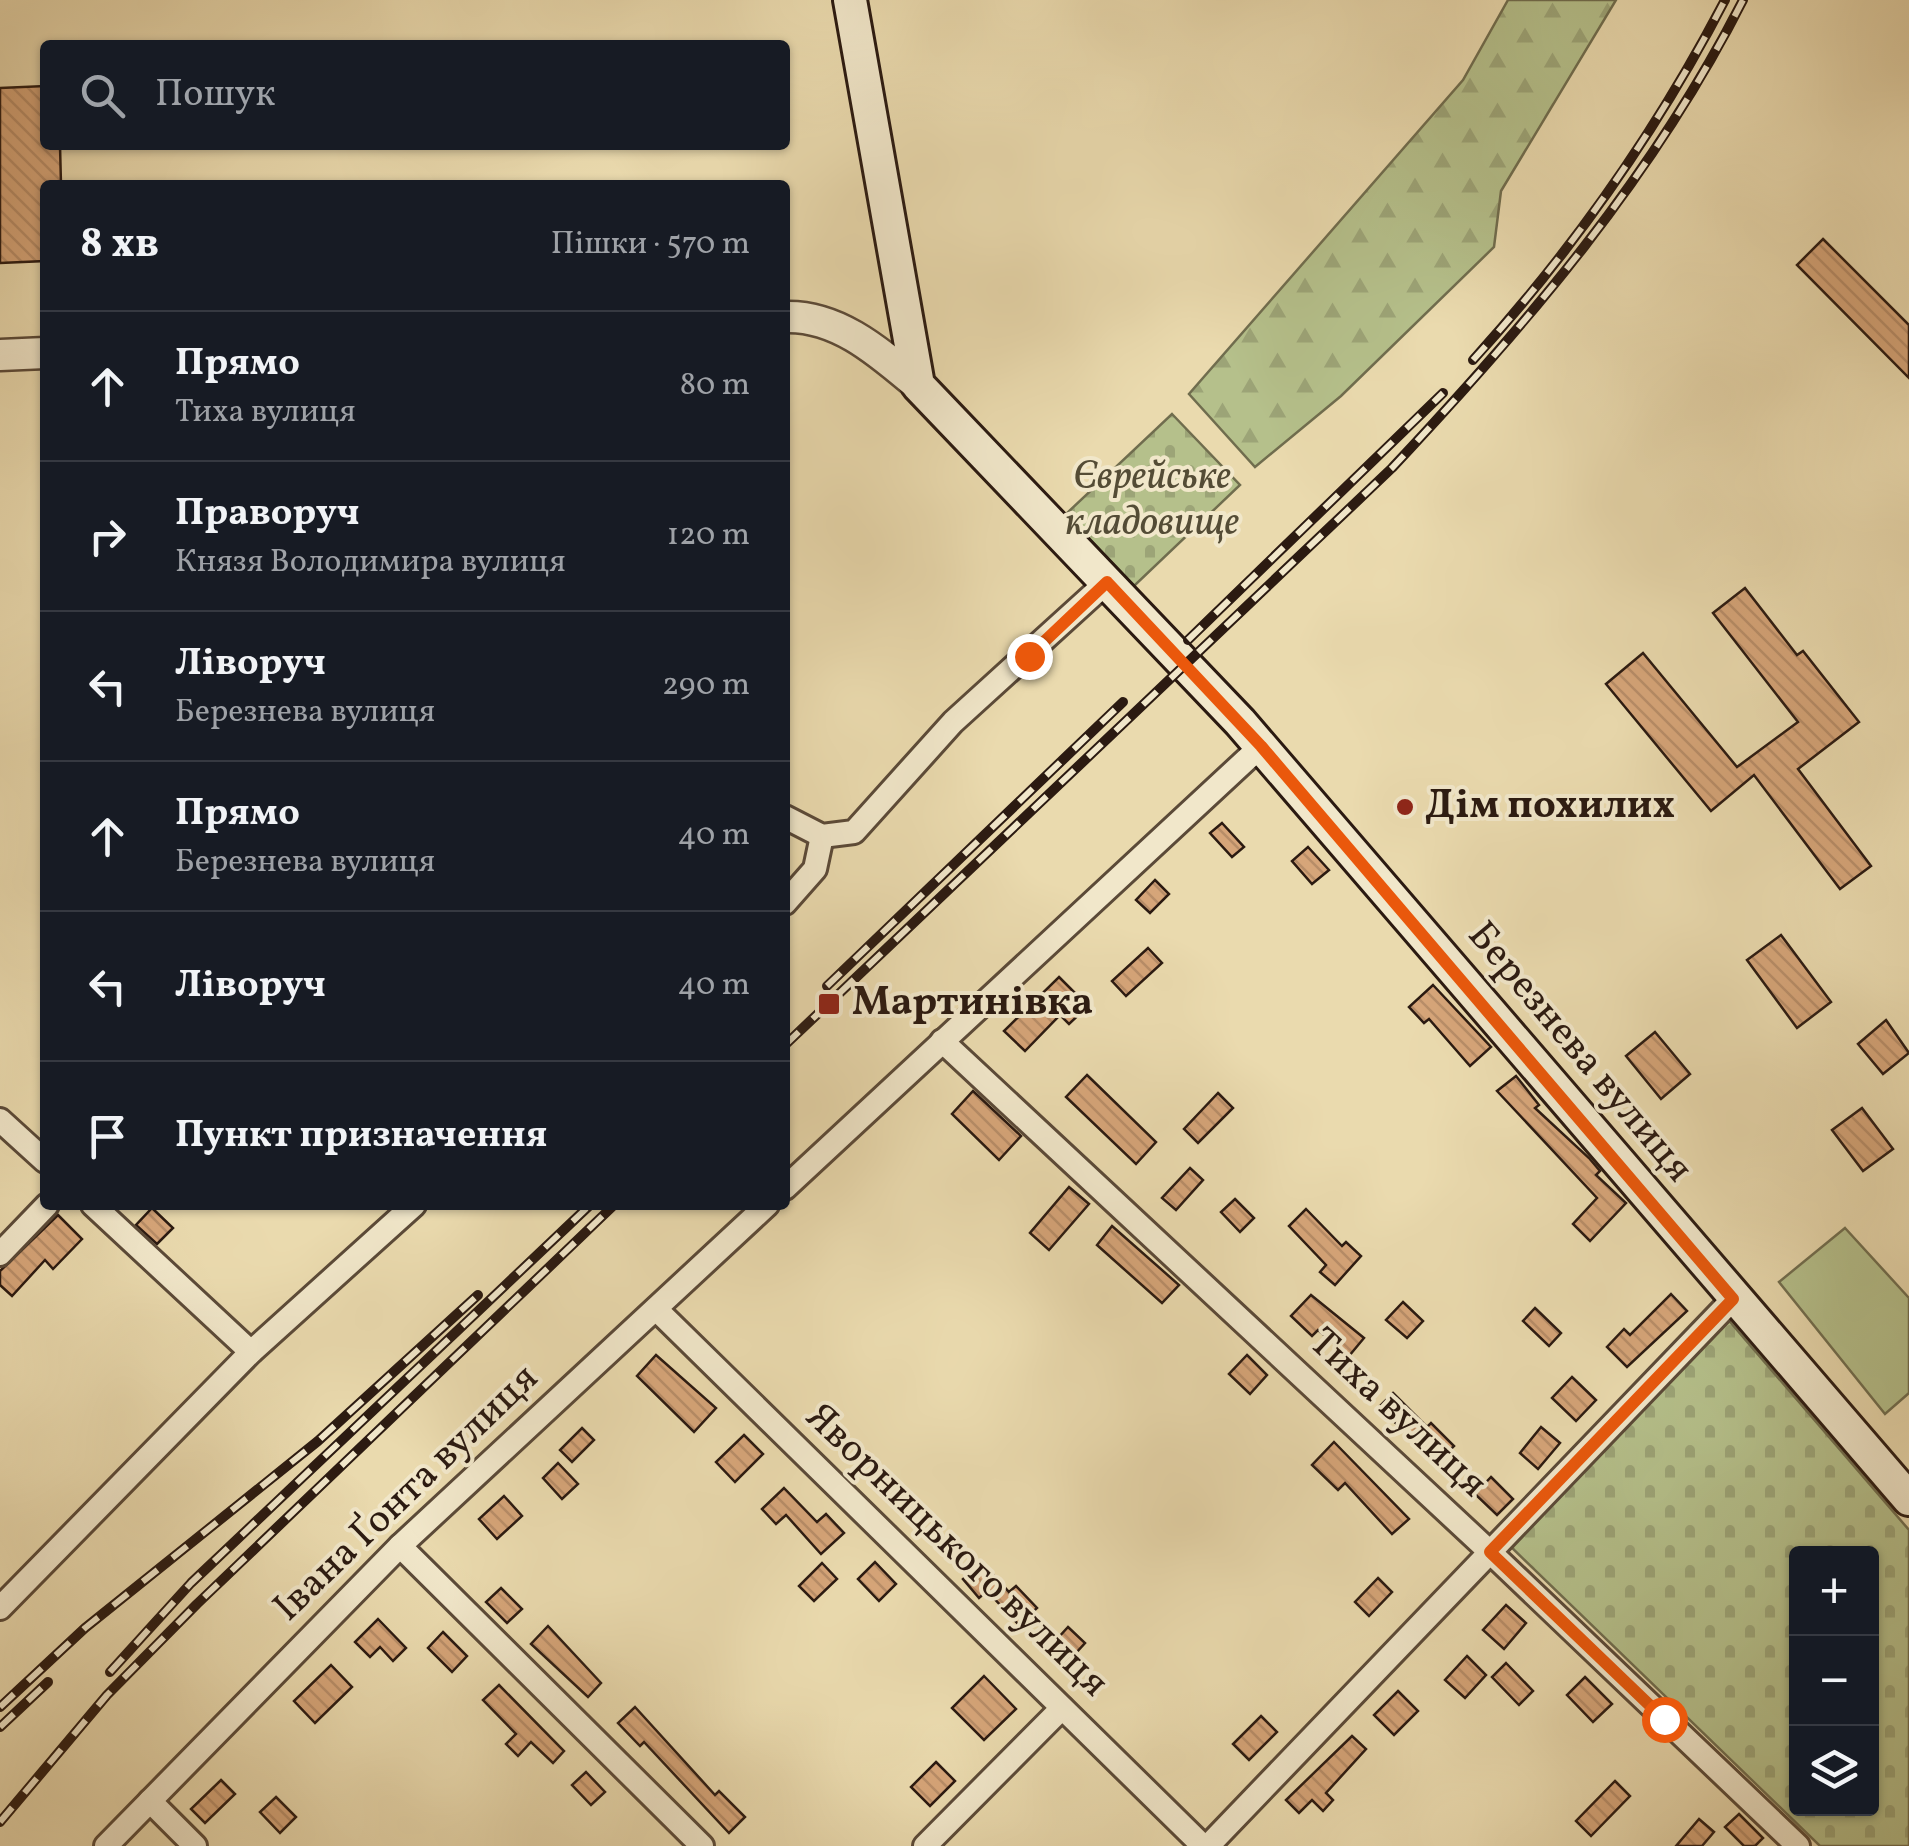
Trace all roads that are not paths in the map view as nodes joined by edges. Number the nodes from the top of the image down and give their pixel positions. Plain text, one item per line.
1 (850, 0) edge
2 (790, 317) edge
3 (40, 353) edge
4 (0, 355) edge
5 (918, 385) junction
6 (1107, 582) junction
7 (1261, 746) junction
8 (790, 820) edge
9 (822, 836) junction
10 (790, 898) edge
11 (942, 1041) junction
12 (0, 1120) edge
13 (40, 1156) edge
14 (790, 1183) edge
15 (43, 1210) edge
16 (98, 1210) edge
17 (408, 1210) edge
18 (762, 1210) edge
19 (0, 1254) edge
20 (1733, 1299) junction
21 (656, 1310) junction
22 (251, 1352) junction
23 (1909, 1498) edge
24 (400, 1546) junction
25 (1490, 1552) junction
26 (0, 1608) edge
27 (1062, 1708) junction
28 (150, 1802) junction
29 (106, 1846) edge
30 (196, 1846) edge
31 (702, 1846) edge
32 (924, 1846) edge
33 (1206, 1846) edge
34 (1798, 1846) edge

1 - 5 main road
2 - 5 street
3 - 4 street
5 - 6 main road, Березнева вулиця
6 - 7 main road, Березнева вулиця
6 - 9 street
7 - 11 street
7 - 20 main road, Березнева вулиця
8 - 9 street
9 - 10 street
11 - 14 street
11 - 25 street, Тиха вулиця
12 - 13 street
15 - 19 street
16 - 22 street
17 - 22 street
18 - 21 street, Івана Ґонта вулиця
20 - 23 main road, Березнева вулиця
20 - 25 street
21 - 24 street, Івана Ґонта вулиця
21 - 27 street, Яворницького вулиця
22 - 26 street
24 - 28 street, Івана Ґонта вулиця
24 - 31 street
25 - 33 street
25 - 34 street, Тиха вулиця
27 - 32 street
27 - 33 street, Яворницького вулиця
28 - 29 street, Івана Ґонта вулиця
28 - 30 street

